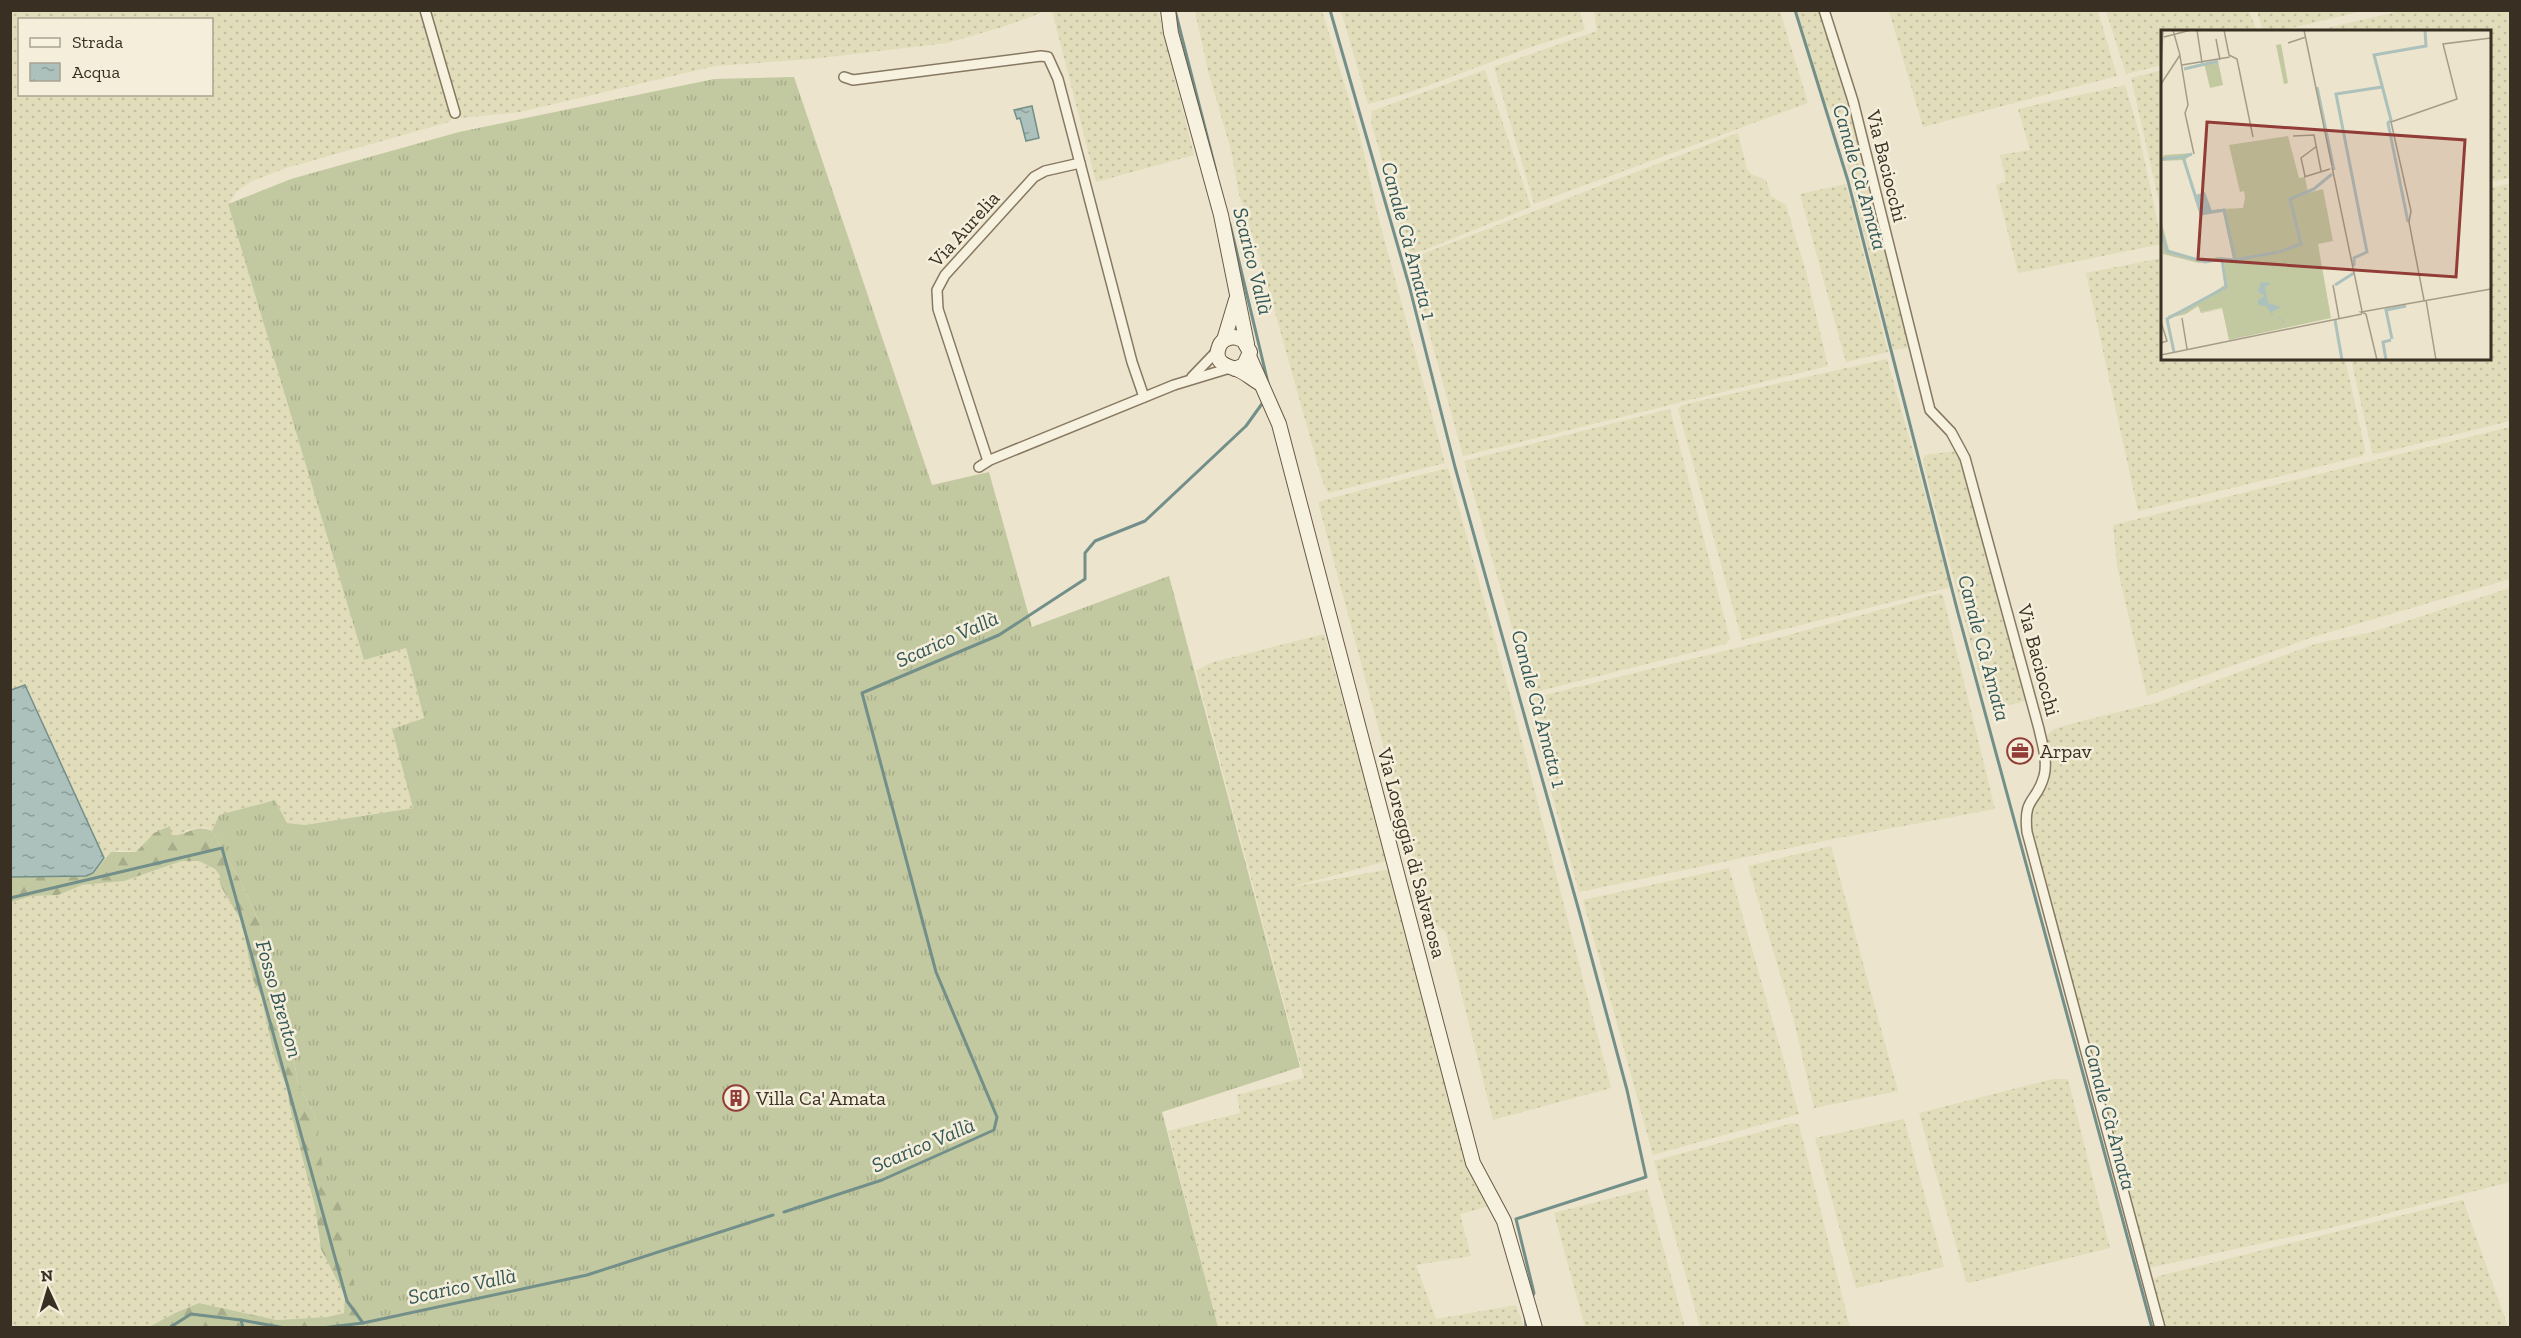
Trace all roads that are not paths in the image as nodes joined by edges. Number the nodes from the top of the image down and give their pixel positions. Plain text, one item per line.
1 (425, 10) edge
2 (1168, 10) edge
3 (1824, 10) edge
4 (844, 77) dead end
5 (455, 113) dead end
6 (1080, 163) junction
7 (1236, 298) junction
8 (1221, 345) junction
9 (1248, 350) junction
10 (1233, 369) junction
11 (1192, 378) junction
12 (1264, 391) junction
13 (1144, 397) junction
14 (988, 461) junction
15 (979, 467) dead end
16 (1535, 1328) edge
17 (2160, 1328) edge

1 - 5 street
2 - 7 street, Via Loreggia di Salvarosa
3 - 17 street, Via Baciocchi
4 - 6 street
6 - 13 street
6 - 14 street, Via Aurelia
7 - 8 street, Via Loreggia di Salvarosa
7 - 9 street, Via Loreggia di Salvarosa
8 - 9 street
8 - 10 street
8 - 11 street
9 - 10 street
9 - 12 street, Via Loreggia di Salvarosa
10 - 11 street
10 - 12 street
11 - 13 street
12 - 16 street, Via Loreggia di Salvarosa
13 - 14 street
14 - 15 street

